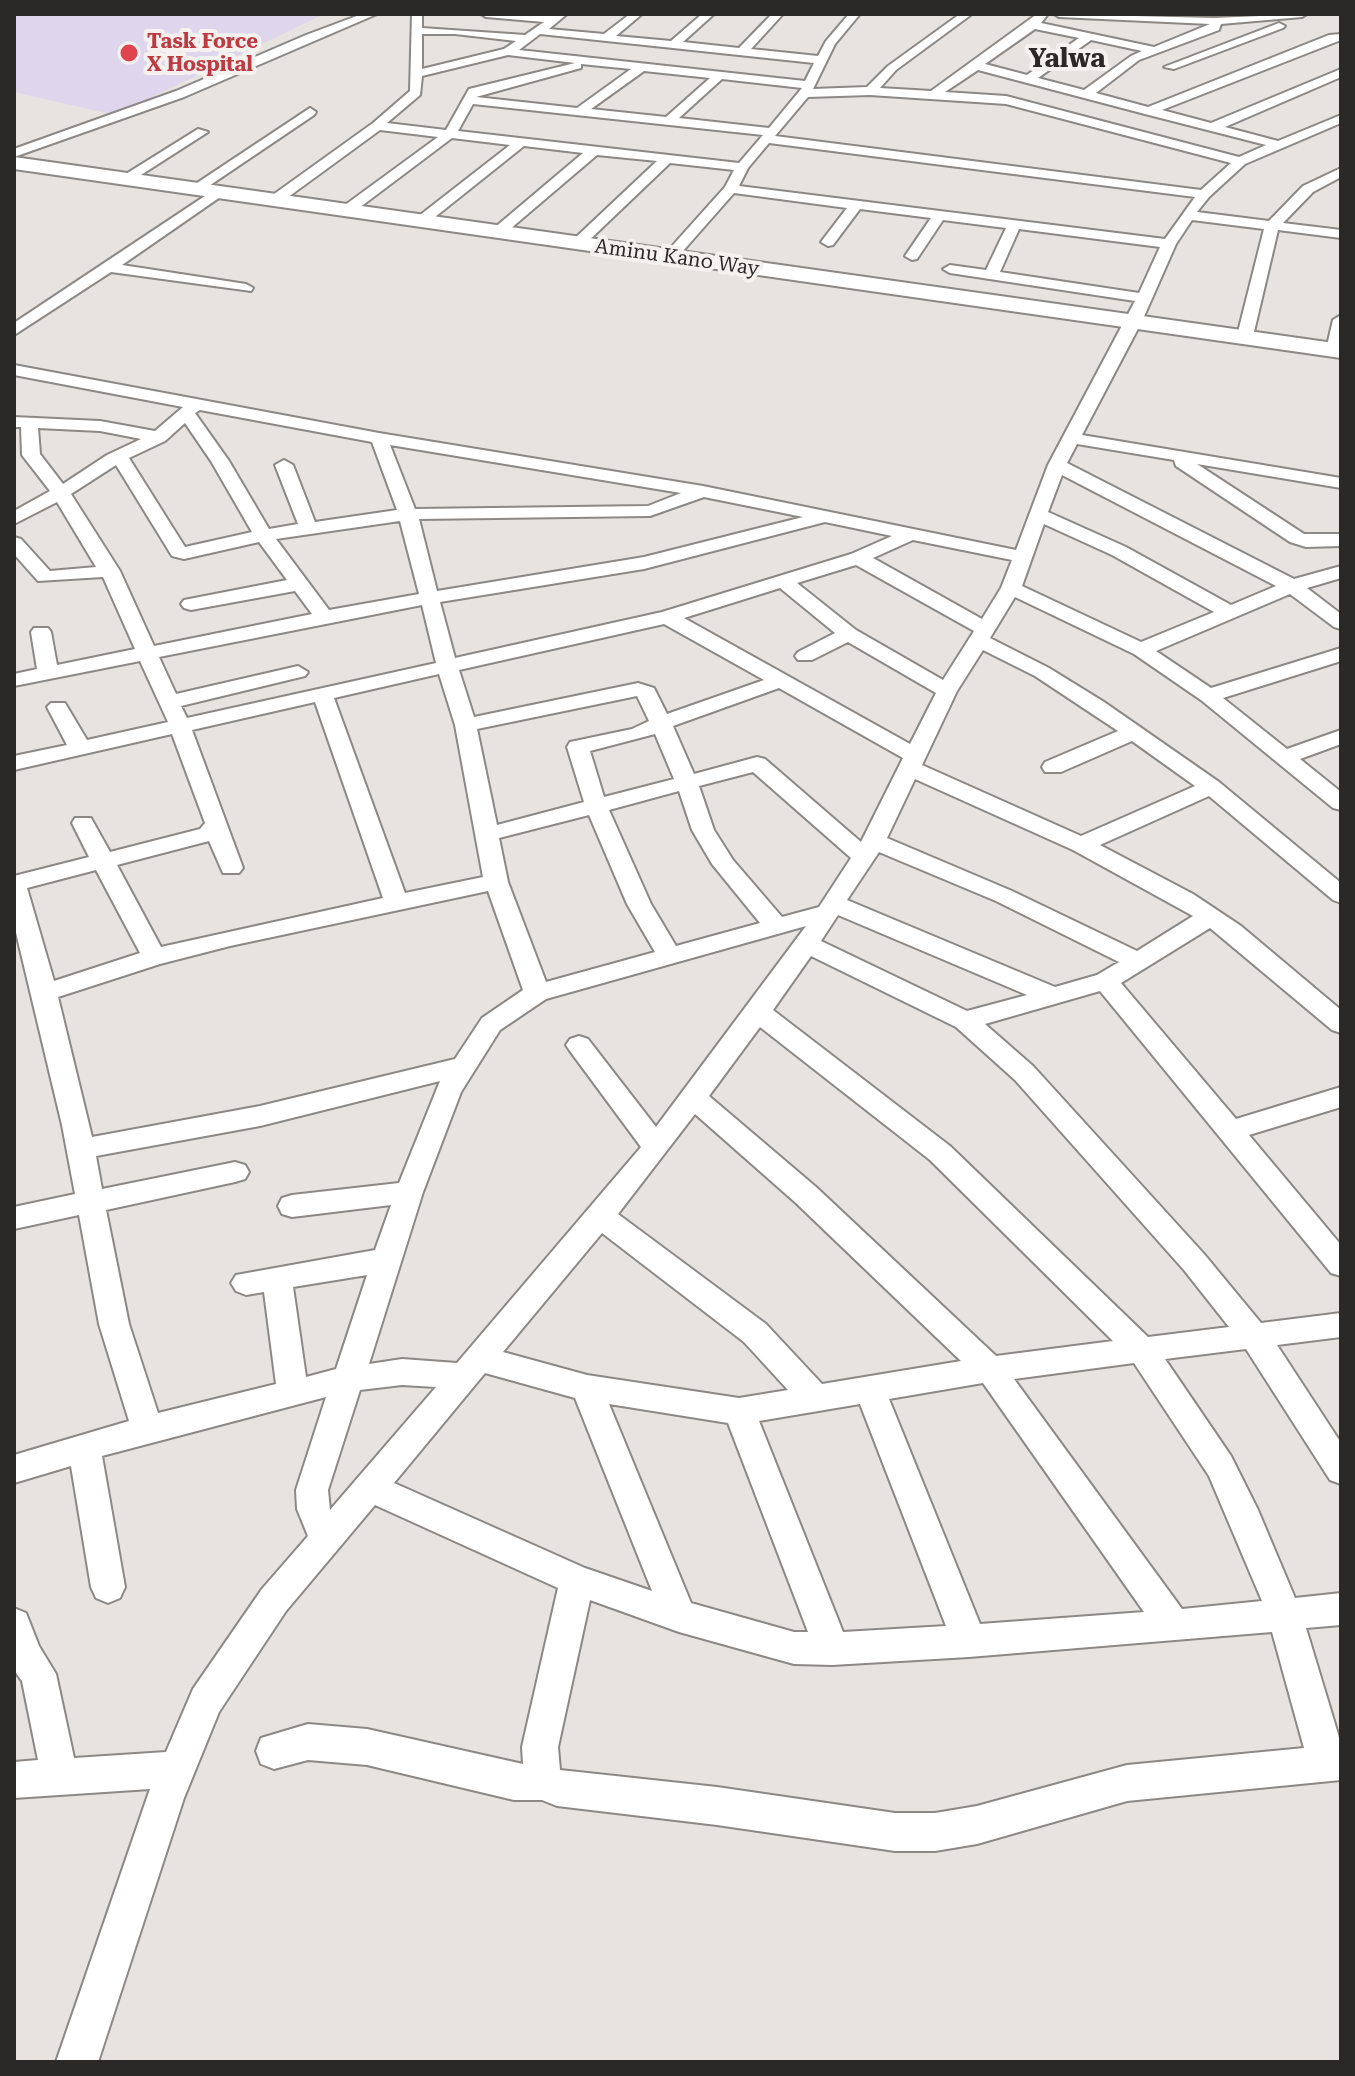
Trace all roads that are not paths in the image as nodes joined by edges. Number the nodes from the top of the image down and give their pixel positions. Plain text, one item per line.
1 (372, 14) edge
2 (417, 14) edge
3 (486, 14) edge
4 (637, 14) edge
5 (709, 14) edge
6 (778, 14) edge
7 (855, 14) edge
8 (967, 14) edge
9 (1043, 14) edge
10 (1059, 14) edge
11 (1078, 14) edge
12 (1302, 14) edge
13 (558, 17) edge
14 (1218, 18) edge
15 (1257, 19) junction
16 (1033, 25) junction
17 (1291, 30) junction
18 (416, 31) junction
19 (540, 31) junction
20 (1088, 37) junction
21 (1341, 37) edge
22 (606, 38) junction
23 (529, 39) junction
24 (1326, 41) junction
25 (673, 45) junction
26 (1152, 50) junction
27 (416, 51) junction
28 (432, 52) dead end
29 (508, 52) junction
30 (742, 52) junction
31 (447, 53) dead end
32 (493, 57) junction
33 (1135, 58) junction
34 (820, 60) junction
35 (594, 62) junction
36 (974, 65) junction
37 (643, 66) junction
38 (1170, 67) junction
39 (1341, 73) edge
40 (415, 74) junction
41 (720, 75) junction
42 (1029, 79) junction
43 (1221, 81) junction
44 (807, 89) junction
45 (870, 91) junction
46 (1087, 94) junction
47 (931, 97) junction
48 (468, 100) junction
49 (581, 111) junction
50 (1149, 111) junction
51 (310, 112) dead end
52 (1341, 119) edge
53 (669, 121) junction
54 (377, 126) junction
55 (1213, 127) junction
56 (202, 132) dead end
57 (451, 133) junction
58 (769, 136) junction
59 (523, 141) junction
60 (1280, 145) junction
61 (595, 150) junction
62 (14, 153) edge
63 (668, 158) junction
64 (1240, 161) junction
65 (14, 163) edge
66 (742, 167) junction
67 (14, 170) edge
68 (1341, 172) edge
69 (125, 179) junction
70 (1321, 181) junction
71 (1341, 187) edge
72 (731, 189) junction
73 (208, 193) junction
74 (1204, 194) junction
75 (275, 200) junction
76 (857, 204) junction
77 (346, 211) junction
78 (941, 213) junction
79 (1188, 215) junction
80 (420, 222) junction
81 (1015, 223) junction
82 (1272, 226) junction
83 (498, 232) junction
84 (1341, 234) edge
85 (828, 242) dead end
86 (577, 244) junction
87 (1169, 244) junction
88 (912, 256) dead end
89 (670, 257) junction
90 (108, 267) junction
91 (950, 269) dead end
92 (992, 274) junction
93 (246, 288) dead end
94 (1144, 298) junction
95 (1341, 320) edge
96 (1132, 324) junction
97 (14, 330) edge
98 (1245, 336) junction
99 (1339, 353) edge
100 (14, 370) edge
101 (191, 408) junction
102 (22, 422) edge
103 (159, 437) junction
104 (379, 438) junction
105 (1071, 438) junction
106 (1172, 455) junction
107 (119, 456) junction
108 (22, 457) edge
109 (284, 465) dead end
110 (1057, 465) junction
111 (1319, 481) junction
112 (1341, 483) edge
113 (703, 491) junction
114 (61, 493) junction
115 (1341, 504) edge
116 (408, 514) junction
117 (1039, 515) junction
118 (14, 518) edge
119 (824, 518) junction
120 (309, 529) junction
121 (913, 533) junction
122 (264, 535) junction
123 (1341, 540) edge
124 (14, 543) edge
125 (1023, 557) junction
126 (858, 558) junction
127 (110, 571) junction
128 (1341, 572) edge
129 (784, 582) junction
130 (300, 584) junction
131 (1292, 586) junction
132 (1011, 588) junction
133 (429, 598) junction
134 (191, 604) dead end
135 (1229, 612) junction
136 (324, 617) junction
137 (667, 617) junction
138 (1341, 623) edge
139 (41, 632) dead end
140 (849, 634) junction
141 (983, 635) junction
142 (1141, 650) junction
143 (148, 653) junction
144 (1341, 654) edge
145 (805, 656) dead end
146 (447, 666) junction
147 (298, 672) dead end
148 (48, 673) junction
149 (14, 680) edge
150 (780, 681) junction
151 (947, 691) junction
152 (322, 693) junction
153 (1208, 696) junction
154 (170, 702) junction
155 (58, 707) dead end
156 (661, 723) junction
157 (466, 725) junction
158 (180, 726) junction
159 (1134, 732) junction
160 (1341, 736) edge
161 (80, 748) junction
162 (1284, 758) junction
163 (913, 762) junction
164 (14, 763) edge
165 (1053, 767) dead end
166 (687, 783) junction
167 (1211, 787) junction
168 (1341, 803) edge
169 (596, 806) junction
170 (83, 823) dead end
171 (215, 828) junction
172 (485, 835) junction
173 (1081, 845) junction
174 (869, 849) junction
175 (105, 862) junction
176 (231, 868) dead end
177 (496, 882) junction
178 (14, 884) edge
179 (1341, 895) edge
180 (396, 901) junction
181 (828, 908) junction
182 (1210, 917) junction
183 (777, 927) junction
184 (806, 944) junction
185 (670, 956) junction
186 (154, 957) junction
187 (1138, 961) junction
188 (1106, 981) junction
189 (44, 993) junction
190 (537, 993) junction
191 (1054, 996) junction
192 (758, 1012) junction
193 (965, 1021) junction
194 (1341, 1024) edge
195 (579, 1045) dead end
196 (461, 1067) junction
197 (693, 1097) junction
198 (1341, 1097) edge
199 (1230, 1131) junction
200 (655, 1146) junction
201 (81, 1149) junction
202 (235, 1172) dead end
203 (409, 1192) junction
204 (88, 1203) junction
205 (292, 1206) dead end
206 (601, 1217) junction
207 (14, 1218) edge
208 (387, 1260) junction
209 (1341, 1265) edge
210 (277, 1278) junction
211 (246, 1283) dead end
212 (1341, 1325) edge
213 (1254, 1336) junction
214 (1142, 1350) junction
215 (472, 1368) junction
216 (990, 1369) junction
217 (349, 1379) junction
218 (587, 1388) junction
219 (870, 1390) junction
220 (293, 1393) junction
221 (815, 1398) junction
222 (739, 1411) junction
223 (147, 1429) junction
224 (84, 1448) junction
225 (14, 1469) edge
226 (1341, 1470) edge
227 (369, 1487) junction
228 (326, 1539) junction
229 (577, 1580) junction
230 (108, 1587) dead end
231 (1341, 1609) edge
232 (1285, 1615) junction
233 (679, 1616) junction
234 (14, 1624) edge
235 (1174, 1626) junction
236 (969, 1641) junction
237 (832, 1649) junction
238 (26, 1677) edge
239 (274, 1751) dead end
240 (1333, 1762) edge
241 (176, 1769) junction
242 (60, 1776) junction
243 (14, 1780) edge
244 (543, 1782) junction
245 (77, 2062) edge

1 - 62 street
2 - 18 street
3 - 13 street
4 - 22 street
5 - 25 street
6 - 30 street
7 - 34 street
8 - 45 street
9 - 16 street
10 - 11 street
11 - 14 street
12 - 15 street
13 - 19 street
14 - 15 street
14 - 26 street
15 - 17 street
16 - 20 street
16 - 36 street
17 - 24 street
17 - 38 street
18 - 23 street
18 - 27 street
19 - 22 street
19 - 23 street
20 - 26 street
20 - 42 street
21 - 24 street
22 - 25 street
23 - 29 street
24 - 43 street
25 - 30 street
26 - 33 street
27 - 28 street
27 - 40 street
29 - 32 street
29 - 35 street
30 - 34 street
31 - 32 street
32 - 40 street
33 - 38 street
33 - 46 street
34 - 44 street
35 - 37 street
35 - 48 street
36 - 42 street
36 - 47 street
37 - 41 street
37 - 49 street
38 - 43 street
39 - 55 street
40 - 54 street
41 - 44 street
41 - 53 street
42 - 46 street
43 - 50 street
44 - 45 street
44 - 58 street
45 - 47 street
46 - 50 street
47 - 64 street
48 - 49 street
48 - 57 street
49 - 53 street
50 - 55 street
51 - 73 street
52 - 60 street
53 - 58 street
54 - 57 street
54 - 75 street
55 - 60 street
56 - 69 street
57 - 59 street
57 - 77 street
58 - 66 street
58 - 74 street
59 - 61 street
59 - 80 street
60 - 64 street
61 - 63 street
61 - 83 street
63 - 66 street
63 - 86 street
64 - 74 street
65 - 69 main road, Aminu Kano Way
66 - 72 street
67 - 73 main road, Aminu Kano Way
68 - 70 street
69 - 73 main road, Aminu Kano Way
70 - 71 street
70 - 82 street
72 - 76 street
72 - 89 street
73 - 75 main road, Aminu Kano Way
73 - 90 street
73 - 96 main road, Aminu Kano Way
74 - 79 street
75 - 77 main road, Aminu Kano Way
76 - 78 street
76 - 85 street
77 - 80 main road, Aminu Kano Way
78 - 81 street
78 - 88 street
79 - 82 street
79 - 87 street
80 - 83 main road, Aminu Kano Way
81 - 87 street
81 - 92 street
82 - 84 street
82 - 98 street
83 - 86 main road, Aminu Kano Way
86 - 89 main road, Aminu Kano Way
87 - 94 street
89 - 96 main road, Aminu Kano Way
90 - 93 street
90 - 97 street
91 - 92 street
92 - 94 street
94 - 96 street
95 - 99 street
96 - 98 main road, Aminu Kano Way
96 - 99 main road, Aminu Kano Way
96 - 105 street
98 - 99 main road, Aminu Kano Way
100 - 101 street
101 - 103 street
101 - 104 street
101 - 122 street
102 - 103 street
102 - 108 street
103 - 107 street
104 - 113 street
104 - 116 street
105 - 106 street
105 - 110 street
106 - 111 street
106 - 123 street
107 - 114 street
107 - 122 street
108 - 114 street
109 - 120 street
110 - 117 street
110 - 131 street
111 - 112 street
111 - 115 street
113 - 116 street
113 - 119 street
114 - 118 street
114 - 127 street
116 - 120 street
116 - 133 street
117 - 125 street
117 - 135 street
119 - 121 street
119 - 133 street
120 - 122 street
121 - 125 street
121 - 126 street
122 - 130 street
124 - 127 street
125 - 132 street
126 - 129 street
126 - 141 street
127 - 143 street
128 - 131 street
129 - 137 street
129 - 140 street
130 - 134 street
130 - 136 street
131 - 135 street
131 - 138 street
132 - 141 street
132 - 142 street
133 - 136 street
133 - 146 street
135 - 142 street
136 - 143 street
137 - 146 street
137 - 150 street
139 - 148 street
140 - 145 street
140 - 151 street
141 - 151 street
141 - 159 street
142 - 153 street
143 - 148 street
143 - 154 street
144 - 153 street
146 - 152 street
146 - 157 street
147 - 154 street
148 - 149 street
150 - 156 street
150 - 163 street
151 - 163 street
152 - 158 street
152 - 180 street
153 - 162 street
154 - 158 street
155 - 161 street
156 - 157 street
156 - 166 street
156 - 169 street
157 - 172 street
158 - 161 street
158 - 171 street
159 - 165 street
159 - 167 street
160 - 162 street
161 - 164 street
162 - 168 street
163 - 173 street
163 - 174 street
166 - 169 street
166 - 174 street
166 - 183 street
167 - 173 street
167 - 179 street
169 - 172 street
169 - 185 street
170 - 175 street
171 - 175 street
171 - 176 street
172 - 177 street
173 - 182 street
174 - 181 street
174 - 187 street
175 - 178 street
175 - 186 street
177 - 180 street
177 - 190 street
178 - 189 street
180 - 186 street
181 - 183 street
181 - 184 street
181 - 191 street
182 - 187 street
182 - 194 street
183 - 185 street
184 - 192 street
184 - 193 street
185 - 190 street
186 - 189 street
187 - 188 street
188 - 191 street
188 - 199 street
189 - 201 street
190 - 196 street
191 - 193 street
192 - 197 street
192 - 214 street
193 - 213 street
195 - 200 street
196 - 201 street
196 - 203 street
197 - 200 street
197 - 216 street
198 - 199 street
199 - 209 street
200 - 206 street
201 - 204 street
202 - 204 street
203 - 205 street
203 - 208 street
204 - 207 street
204 - 223 street
206 - 215 street
206 - 221 street
208 - 210 street
208 - 217 street
210 - 211 street
210 - 220 street
212 - 213 street
213 - 214 street
213 - 226 street
214 - 216 street
214 - 232 street
215 - 217 street
215 - 218 street
215 - 227 street
216 - 219 street
216 - 235 street
217 - 220 street
217 - 228 street
218 - 222 street
218 - 233 street
219 - 221 street
219 - 236 street
220 - 223 street
221 - 222 street
222 - 237 street
223 - 224 street
224 - 225 street
224 - 230 street
227 - 228 street
227 - 229 street
228 - 241 street
229 - 233 street
229 - 244 street
231 - 232 street
232 - 235 street
232 - 240 street
233 - 237 street
234 - 238 street
235 - 236 street
236 - 237 street
238 - 242 street
239 - 244 street
240 - 244 street
241 - 242 street
241 - 245 street
242 - 243 street

